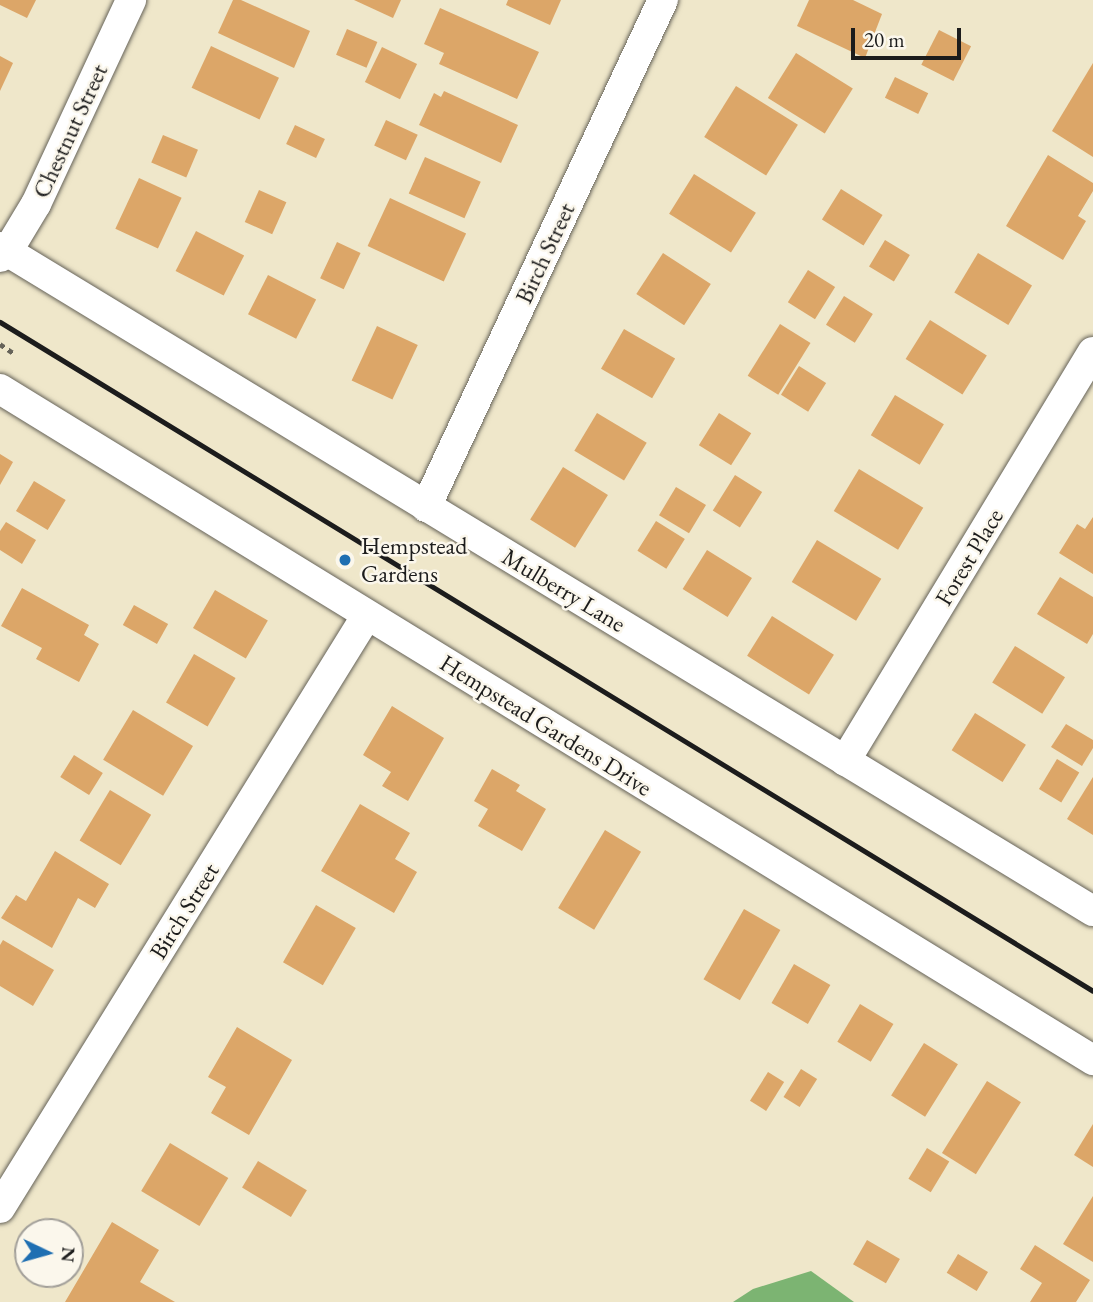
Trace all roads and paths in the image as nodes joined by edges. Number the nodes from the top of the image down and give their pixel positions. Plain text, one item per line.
1 (131, 0) edge
2 (663, 0) edge
3 (2, 252) edge
4 (0, 344) edge
5 (1093, 352) edge
6 (15, 354) dead end
7 (0, 389) edge
8 (426, 507) junction
9 (367, 615) junction
10 (845, 761) junction
11 (1093, 911) edge
12 (1093, 1060) edge
13 (0, 1208) edge

1 - 3 street, Chestnut Street
2 - 8 street, Birch Street
3 - 8 street, Mulberry Lane
4 - 6 path
5 - 10 street, Forest Place
7 - 9 street, Hempstead Gardens Drive
8 - 10 street, Mulberry Lane
9 - 12 street, Hempstead Gardens Drive
9 - 13 street, Birch Street
10 - 11 street, Mulberry Lane

